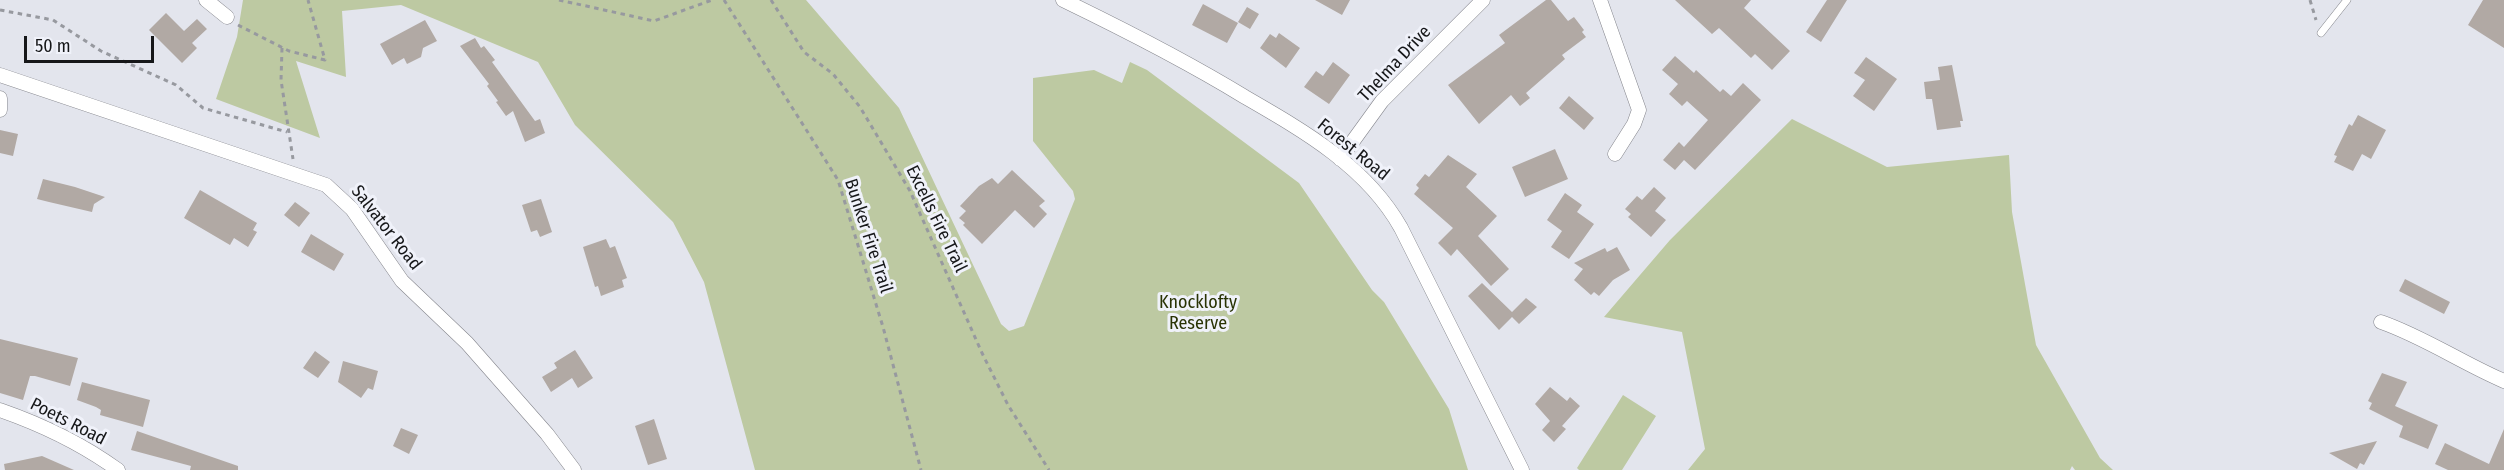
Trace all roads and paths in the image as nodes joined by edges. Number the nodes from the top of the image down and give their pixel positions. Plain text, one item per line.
1 (206, 0) edge
2 (308, 0) edge
3 (559, 0) edge
4 (712, 0) edge
5 (724, 0) edge
6 (771, 0) edge
7 (1063, 0) edge
8 (1483, 0) edge
9 (1600, 0) edge
10 (2310, 0) edge
11 (2347, 0) edge
12 (0, 10) edge
13 (227, 17) joint
14 (2320, 33) joint
15 (282, 48) junction
16 (0, 75) edge
17 (0, 98) edge
18 (0, 110) edge
19 (287, 132) junction
20 (1615, 154) dead end
21 (1340, 159) junction
22 (297, 174) junction
23 (2381, 322) dead end
24 (2504, 381) edge
25 (0, 410) edge
26 (118, 470) edge
27 (574, 470) edge
28 (921, 470) edge
29 (1049, 470) edge
30 (1522, 470) edge

1 - 13 street
2 - 15 path
3 - 4 path
5 - 28 path, Bunker Fire Trail
6 - 29 path, Excells Fire Trail
7 - 21 street, Forest Road
8 - 21 street, Thelma Drive
9 - 20 street
10 - 14 path
11 - 14 lane
12 - 19 path
13 - 15 path
15 - 19 path
16 - 22 street, Salvator Road
17 - 18 street
19 - 22 path
21 - 30 street, Forest Road
22 - 27 street, Salvator Road
23 - 24 street
25 - 26 street, Poets Road

